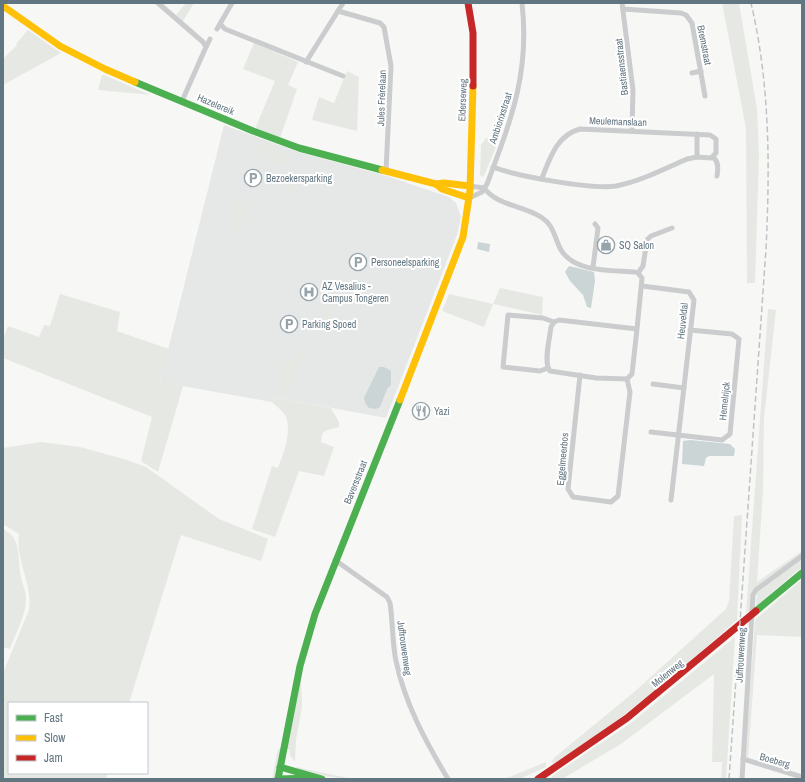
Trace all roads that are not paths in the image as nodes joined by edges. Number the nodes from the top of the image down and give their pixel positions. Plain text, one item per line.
1 (158, 3) edge
2 (232, 3) edge
3 (343, 3) edge
4 (468, 3) edge
5 (522, 3) edge
6 (3, 6) edge
7 (623, 6) edge
8 (338, 11) junction
9 (210, 39) dead end
10 (206, 47) junction
11 (306, 62) junction
12 (701, 71) junction
13 (692, 73) dead end
14 (343, 76) dead end
15 (705, 96) dead end
16 (182, 101) junction
17 (632, 130) junction
18 (697, 134) junction
19 (697, 157) junction
20 (713, 157) junction
21 (493, 167) junction
22 (386, 171) junction
23 (717, 176) dead end
24 (542, 178) junction
25 (436, 184) junction
26 (470, 186) junction
27 (484, 188) junction
28 (469, 198) junction
29 (595, 224) dead end
30 (672, 228) dead end
31 (593, 267) junction
32 (638, 274) junction
33 (642, 286) junction
34 (554, 322) junction
35 (637, 329) junction
36 (690, 330) junction
37 (548, 368) junction
38 (580, 375) junction
39 (627, 379) junction
40 (653, 384) dead end
41 (684, 388) junction
42 (651, 432) dead end
43 (679, 435) junction
44 (671, 500) dead end
45 (802, 556) edge
46 (335, 560) junction
47 (802, 572) edge
48 (743, 759) junction
49 (280, 767) junction
50 (802, 777) edge
51 (278, 779) edge
52 (320, 779) edge
53 (448, 779) edge
54 (538, 779) edge
55 (742, 779) edge

1 - 10 street
2 - 11 street
3 - 8 street
4 - 26 main road, Elderseweg
5 - 21 street, Ambiorixstraat
6 - 16 main road, Hazelereik
7 - 12 street, Bremstraat
7 - 17 street, Bastiaensstraat
8 - 11 street
8 - 22 street, Jules Frèrelaan
9 - 10 street
10 - 16 street
11 - 14 street
12 - 13 street, Bremstraat
12 - 15 street, Bremstraat
16 - 22 main road, Hazelereik
17 - 18 street, Meulemanslaan
17 - 24 street, Meulemanslaan
18 - 19 street
18 - 20 street, Meulemanslaan
19 - 20 street
19 - 24 street
20 - 23 street, Meulemanslaan
21 - 24 street
21 - 27 street, Ambiorixstraat
22 - 25 main road, Hazelereik
25 - 26 main road, Hazelereik
25 - 28 main road, Hazelereik
26 - 27 street
26 - 28 main road, Elderseweg
27 - 28 street
27 - 31 street
28 - 46 main road, Baversstraat
29 - 31 street
30 - 32 street
31 - 32 street
32 - 33 street
33 - 35 street
33 - 36 street, Heuveldal
34 - 35 street
34 - 37 street
34 - 37 street
35 - 39 street
36 - 41 street, Heuveldal
36 - 43 street, Hemelrijck
37 - 38 street
38 - 39 street
38 - 39 street, Eggelmeerbos
40 - 41 street
41 - 43 street, Heuveldal
42 - 43 street, Hemelrijck
43 - 44 street, Heuveldal
45 - 48 street, Juffrouwenweg
46 - 49 main road, Baversstraat
46 - 53 street, Juffrouwenweg
47 - 54 main road, Molenweg
48 - 50 street, Boeberg
48 - 55 street, Juffrouwenweg
49 - 51 main road, Baversstraat
49 - 52 main road
51 - 52 main road

